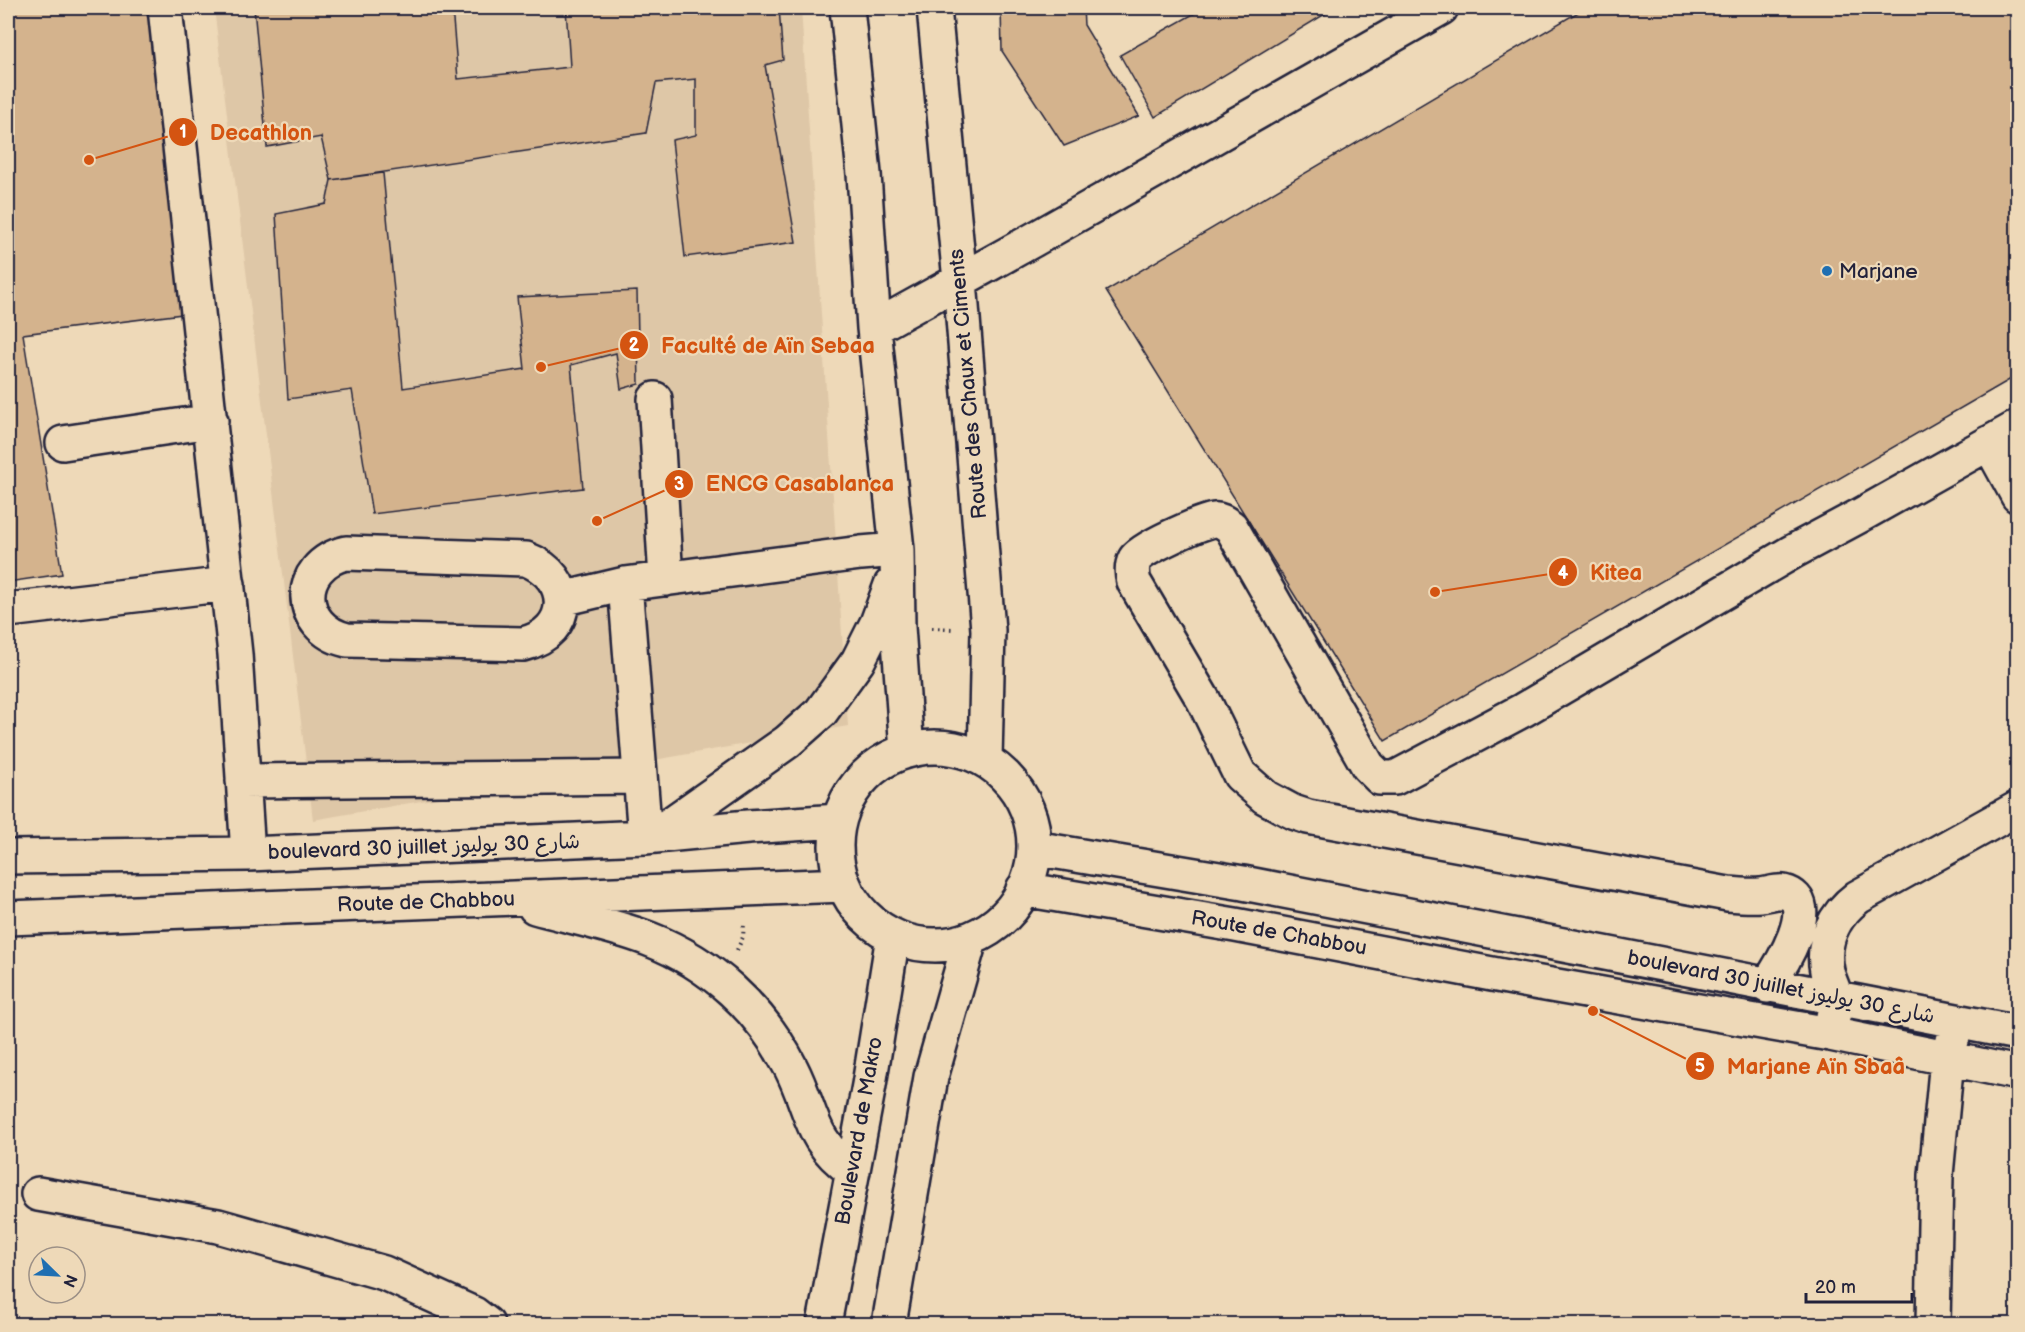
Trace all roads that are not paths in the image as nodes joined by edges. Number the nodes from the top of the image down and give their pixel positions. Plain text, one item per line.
1 (165, 8) edge
2 (847, 8) edge
3 (934, 8) edge
4 (1442, 8) edge
5 (960, 281) junction
6 (874, 328) junction
7 (655, 399) dead end
8 (211, 421) junction
9 (2018, 427) edge
10 (63, 443) dead end
11 (1989, 443) junction
12 (2018, 496) edge
13 (897, 558) junction
14 (666, 579) junction
15 (228, 584) junction
16 (625, 584) junction
17 (562, 599) junction
18 (8, 610) edge
19 (907, 751) junction
20 (985, 760) junction
21 (640, 777) junction
22 (1380, 778) junction
23 (243, 781) junction
24 (2018, 808) edge
25 (839, 821) junction
26 (1367, 828) junction
27 (648, 837) junction
28 (1034, 848) junction
29 (248, 854) junction
30 (8, 858) edge
31 (844, 885) junction
32 (1023, 889) junction
33 (504, 899) junction
34 (8, 918) edge
35 (893, 936) junction
36 (970, 940) junction
37 (1544, 941) joint
38 (1534, 982) joint
39 (1767, 986) junction
40 (1836, 1000) junction
41 (1957, 1020) junction
42 (2018, 1033) edge
43 (1830, 1034) junction
44 (1947, 1059) junction
45 (2018, 1073) edge
46 (853, 1171) junction
47 (38, 1194) dead end
48 (487, 1324) edge
49 (824, 1324) edge
50 (889, 1324) edge
51 (1933, 1324) edge

1 - 8 street
2 - 6 street
3 - 5 street, Route des Chaux et Ciments
4 - 5 street
5 - 6 street
5 - 20 street, Route des Chaux et Ciments
6 - 13 street
7 - 14 street
8 - 10 street
8 - 15 street
9 - 11 street
11 - 12 street
11 - 22 street
13 - 14 street
13 - 19 street
13 - 27 street
14 - 16 street
15 - 18 street
15 - 23 street
16 - 17 street
16 - 21 street
17 - 17 street
19 - 20 street
19 - 25 street
20 - 28 street
21 - 23 street
21 - 27 street
22 - 26 street
22 - 26 street
23 - 29 street
24 - 40 street
25 - 27 street, boulevard 30 juillet شارع 30 يوليوز
25 - 31 street
26 - 39 street
27 - 29 street, boulevard 30 juillet شارع 30 يوليوز
28 - 32 street
28 - 37 street, Route de Chabbou
29 - 30 street, boulevard 30 juillet شارع 30 يوليوز
31 - 33 street, Route de Chabbou
31 - 35 street
32 - 36 street
32 - 38 street, Route de Chabbou
33 - 34 street, Route de Chabbou
33 - 46 street
35 - 36 street
35 - 46 street, Boulevard de Makro
36 - 50 street
37 - 39 street, boulevard 30 juillet شارع 30 يوليوز
38 - 43 street, boulevard 30 juillet شارع 30 يوليوز
39 - 40 street, boulevard 30 juillet شارع 30 يوليوز
40 - 41 street, boulevard 30 juillet شارع 30 يوليوز
40 - 43 street
41 - 42 street, boulevard 30 juillet شارع 30 يوليوز
41 - 44 street
43 - 44 street, boulevard 30 juillet شارع 30 يوليوز
44 - 45 street, boulevard 30 juillet شارع 30 يوليوز
44 - 51 street
46 - 49 street, Boulevard de Makro
47 - 48 street

